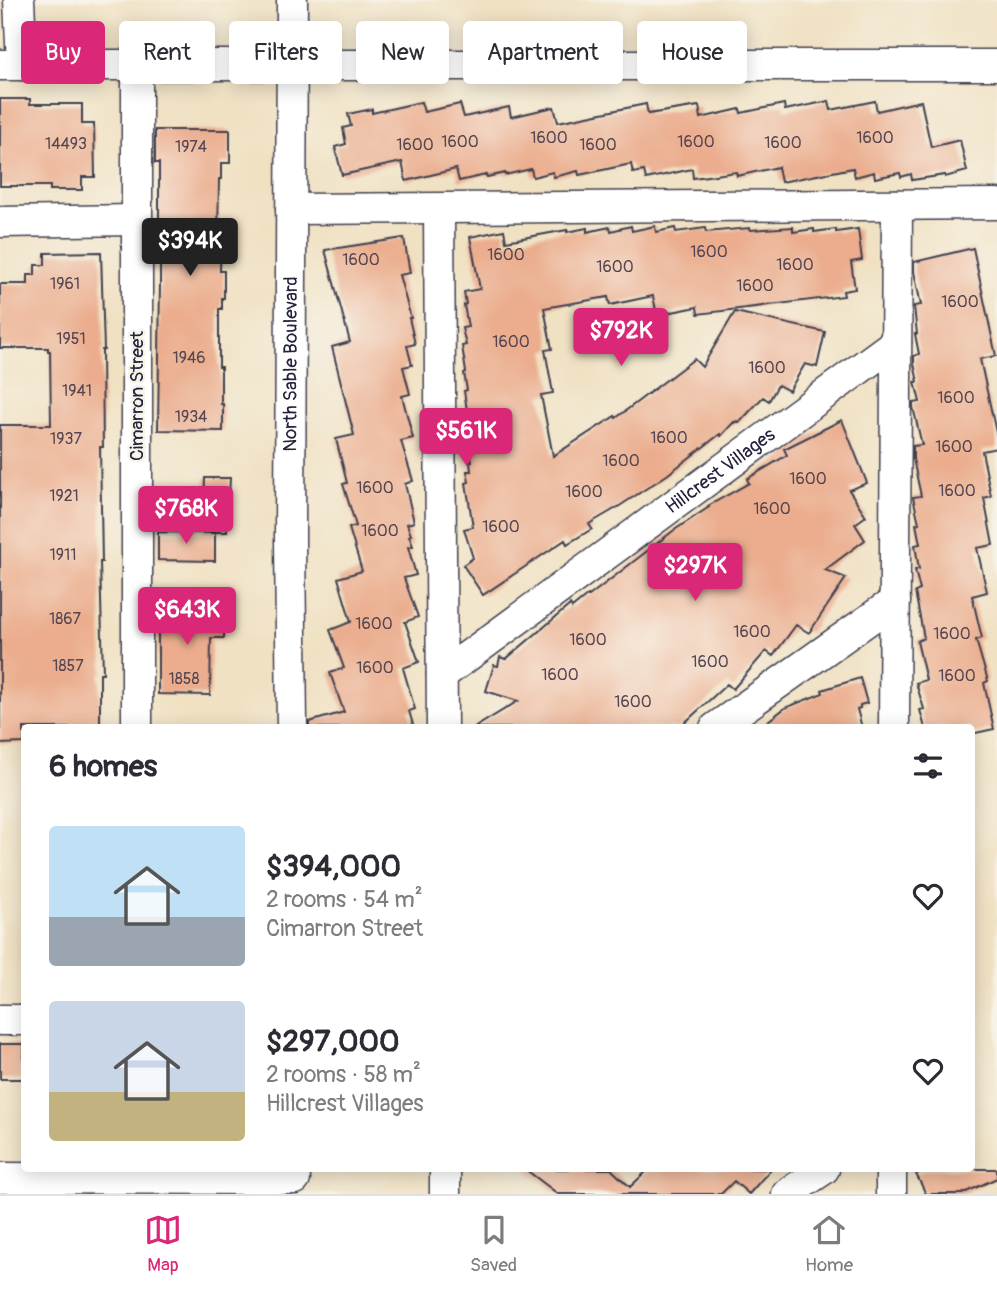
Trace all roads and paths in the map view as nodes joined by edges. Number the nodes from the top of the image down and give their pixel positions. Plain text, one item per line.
1 (19, 0) edge
2 (292, 0) edge
3 (292, 21) edge
4 (119, 64) edge
5 (11, 65) edge
6 (342, 65) edge
7 (997, 65) edge
8 (137, 84) edge
9 (292, 84) edge
10 (997, 204) edge
11 (897, 205) junction
12 (291, 209) junction
13 (439, 209) junction
14 (136, 220) junction
15 (0, 222) edge
16 (896, 342) junction
17 (895, 601) junction
18 (442, 675) junction
19 (137, 724) edge
20 (292, 724) edge
21 (442, 724) edge
22 (721, 724) edge
23 (894, 724) edge
24 (0, 1020) edge
25 (21, 1020) edge
26 (820, 1172) edge
27 (891, 1172) edge
28 (0, 1178) edge
29 (121, 1180) edge
30 (295, 1181) edge
31 (787, 1194) edge
32 (891, 1194) edge

1 - 5 street
2 - 3 street, North Sable Boulevard
4 - 5 street
6 - 7 street
8 - 14 street, Cimarron Street
9 - 12 street, North Sable Boulevard
10 - 11 street
11 - 13 street
11 - 16 street
12 - 13 street
12 - 20 street, North Sable Boulevard
13 - 18 street
14 - 15 street
14 - 19 street, Cimarron Street
16 - 17 street
16 - 18 street, Hillcrest Villages
17 - 22 street
17 - 23 street
18 - 21 street
24 - 25 street
26 - 31 street
27 - 32 street
28 - 29 street
29 - 30 street

